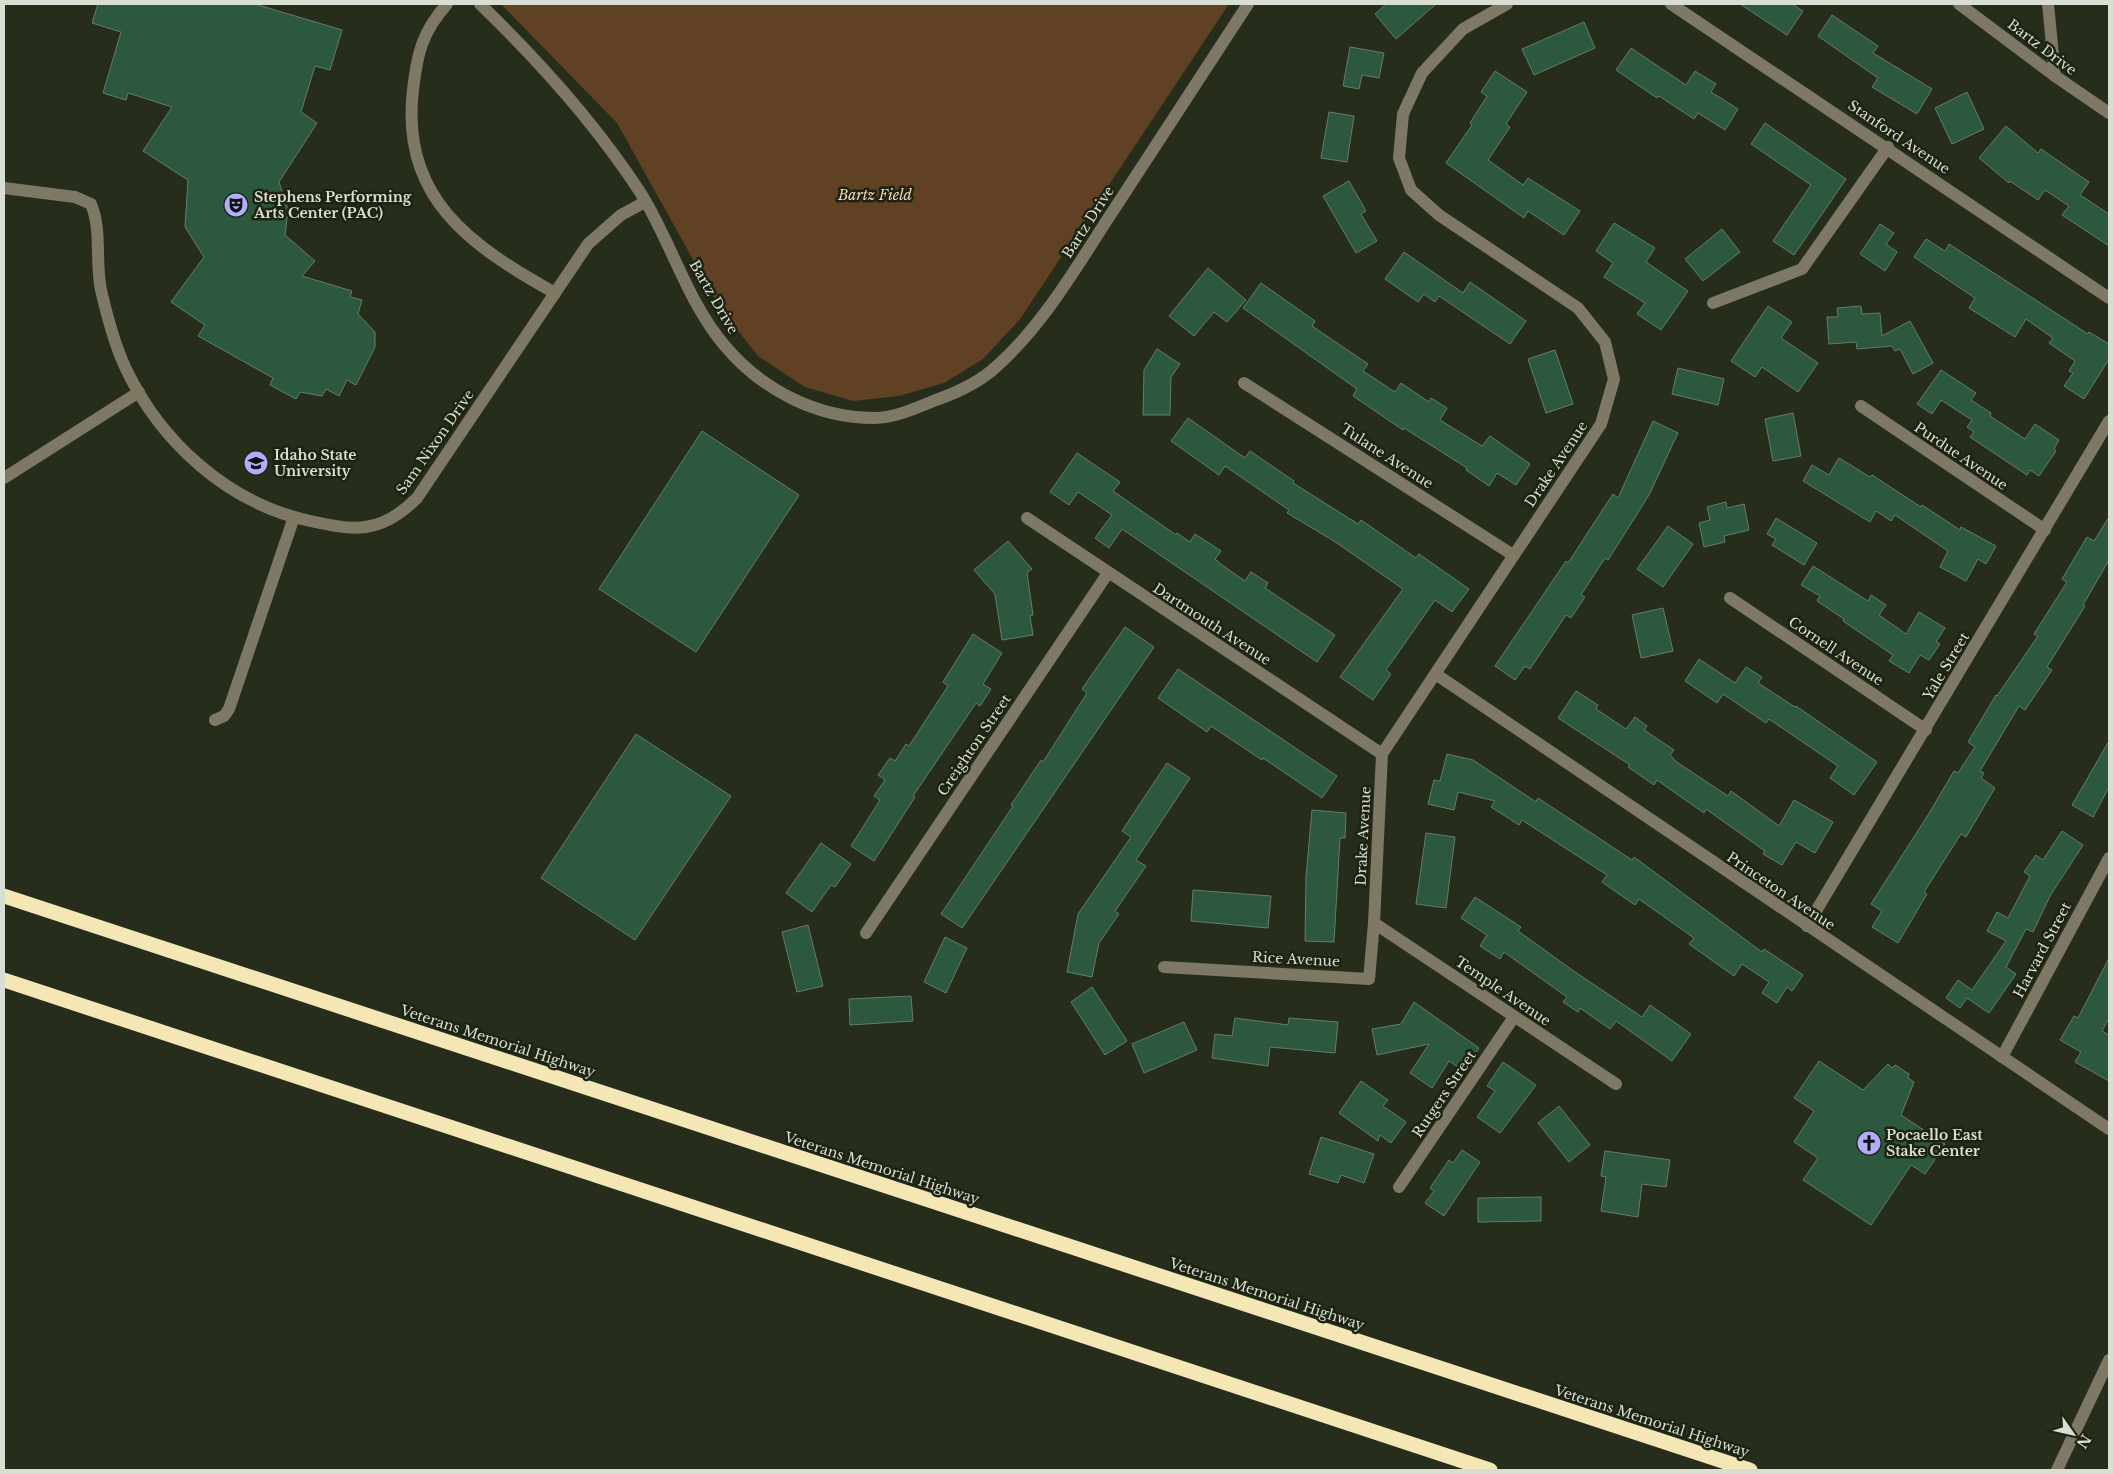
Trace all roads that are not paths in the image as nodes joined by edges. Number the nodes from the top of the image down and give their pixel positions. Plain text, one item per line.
1 (446, 4) edge
2 (480, 4) edge
3 (1248, 4) edge
4 (1507, 4) edge
5 (1671, 4) edge
6 (1959, 4) edge
7 (2048, 4) edge
8 (2055, 76) junction
9 (2109, 113) edge
10 (1888, 147) junction
11 (4, 188) edge
12 (645, 202) junction
13 (555, 293) junction
14 (2109, 298) edge
15 (1713, 303) dead end
16 (1244, 383) dead end
17 (140, 392) junction
18 (1861, 406) dead end
19 (2109, 421) edge
20 (4, 478) edge
21 (294, 517) junction
22 (1027, 518) dead end
23 (2045, 530) junction
24 (1514, 555) junction
25 (1108, 573) junction
26 (1730, 598) dead end
27 (1436, 675) junction
28 (215, 720) dead end
29 (1926, 730) junction
30 (1382, 754) junction
31 (2109, 858) edge
32 (4, 896) edge
33 (1374, 922) junction
34 (1807, 926) junction
35 (866, 933) dead end
36 (1164, 967) dead end
37 (4, 980) edge
38 (1514, 1017) junction
39 (2002, 1057) junction
40 (1616, 1084) dead end
41 (2109, 1129) edge
42 (1400, 1187) dead end
43 (2109, 1360) edge
44 (1490, 1470) edge
45 (1750, 1470) edge
46 (2057, 1470) edge

1 - 13 street
2 - 12 street, Bartz Drive
3 - 12 street, Bartz Drive
4 - 24 street, Drake Avenue
5 - 10 street, Stanford Avenue
6 - 8 street, Bartz Drive
7 - 8 street
8 - 9 street, Bartz Drive
10 - 14 street, Stanford Avenue
10 - 15 street
11 - 17 street, Sam Nixon Drive
12 - 13 street, Sam Nixon Drive
13 - 21 street, Sam Nixon Drive
16 - 24 street, Tulane Avenue
17 - 20 street
17 - 21 street, Sam Nixon Drive
18 - 23 street, Purdue Avenue
19 - 23 street, Yale Street
21 - 28 street
22 - 25 street, Dartmouth Avenue
23 - 29 street, Yale Street
24 - 27 street, Drake Avenue
25 - 30 street, Dartmouth Avenue
25 - 35 street, Creighton Street
26 - 29 street, Cornell Avenue
27 - 30 street, Drake Avenue
27 - 34 street, Princeton Avenue
29 - 34 street, Yale Street
30 - 33 street, Drake Avenue
31 - 39 street, Harvard Street
32 - 45 highway, Veterans Memorial Highway
33 - 36 street, Rice Avenue
33 - 38 street, Temple Avenue
34 - 39 street, Princeton Avenue
37 - 44 highway
38 - 40 street, Temple Avenue
38 - 42 street, Rutgers Street
39 - 41 street, Princeton Avenue
43 - 46 street

